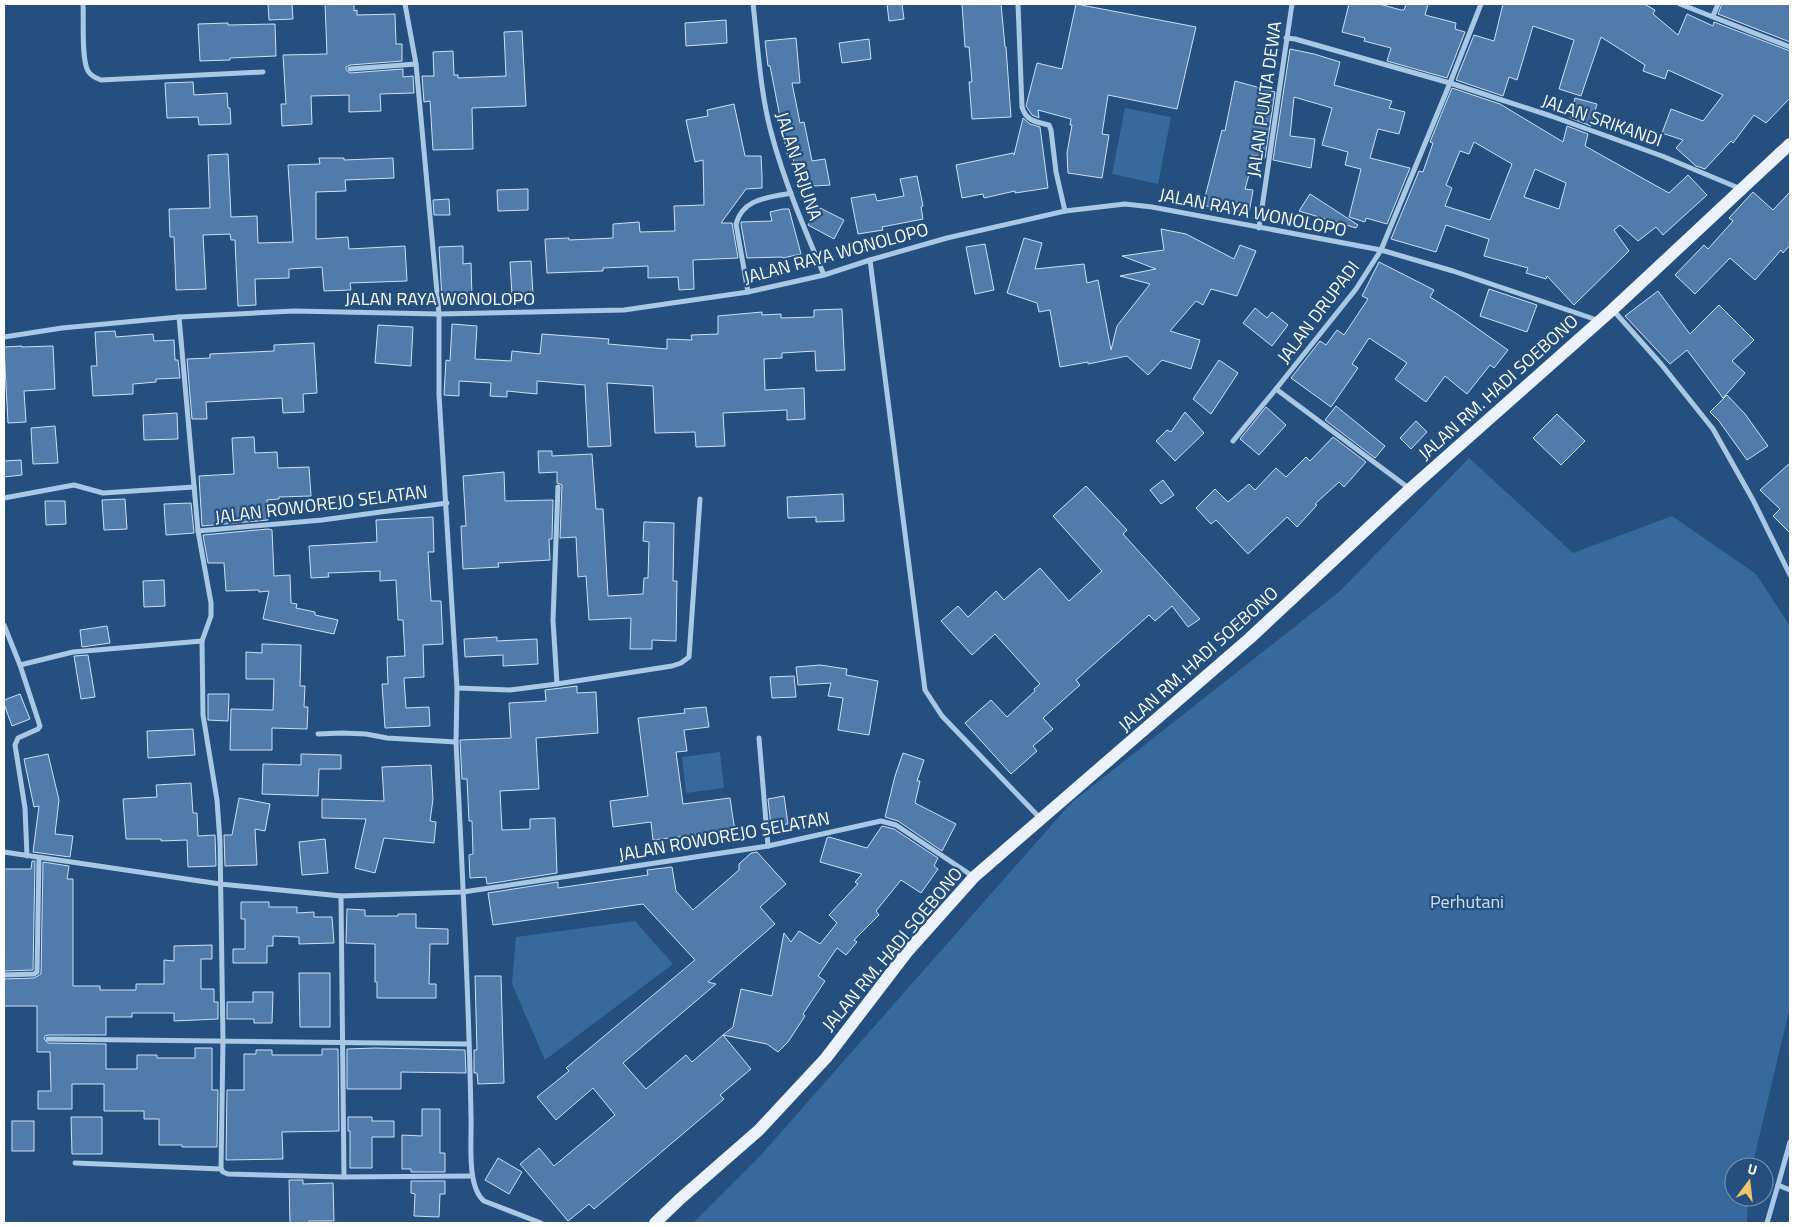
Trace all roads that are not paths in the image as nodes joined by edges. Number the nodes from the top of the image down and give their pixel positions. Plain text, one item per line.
1 (83, 4) edge
2 (404, 4) edge
3 (753, 4) edge
4 (1018, 4) edge
5 (1292, 4) edge
6 (1481, 4) edge
7 (1680, 4) edge
8 (1718, 4) edge
9 (1714, 16) junction
10 (1286, 38) junction
11 (1790, 47) edge
12 (416, 64) junction
13 (350, 69) dead end
14 (263, 72) dead end
15 (1450, 83) junction
16 (1790, 144) edge
17 (1742, 190) junction
18 (791, 193) junction
19 (1065, 211) junction
20 (1259, 228) junction
21 (1381, 250) junction
22 (870, 260) junction
23 (824, 275) junction
24 (748, 292) junction
25 (1612, 310) junction
26 (439, 314) junction
27 (179, 317) junction
28 (1599, 321) junction
29 (4, 337) edge
30 (1276, 389) junction
31 (1232, 440) dead end
32 (194, 487) junction
33 (558, 487) dead end
34 (1410, 489) junction
35 (4, 498) edge
36 (700, 499) dead end
37 (447, 503) junction
38 (198, 531) junction
39 (1790, 575) edge
40 (4, 625) edge
41 (202, 641) junction
42 (20, 666) junction
43 (557, 684) junction
44 (457, 688) junction
45 (318, 734) dead end
46 (759, 738) dead end
47 (456, 742) junction
48 (1040, 818) junction
49 (768, 846) junction
50 (4, 852) edge
51 (27, 856) junction
52 (39, 858) junction
53 (974, 877) junction
54 (220, 884) junction
55 (463, 892) junction
56 (341, 896) junction
57 (4, 975) edge
58 (48, 1039) dead end
59 (223, 1040) junction
60 (344, 1042) junction
61 (468, 1044) junction
62 (1790, 1142) edge
63 (75, 1163) dead end
64 (221, 1169) junction
65 (472, 1176) junction
66 (344, 1177) junction
67 (1778, 1185) junction
68 (1790, 1190) edge
69 (542, 1223) edge
70 (654, 1223) edge
71 (1767, 1223) edge

1 - 14 street
2 - 12 street, JALAN ROWOREJO SELATAN
3 - 18 street, JALAN ARJUNA
4 - 19 street
5 - 10 street, JALAN PUNTA DEWA
6 - 15 street, JALAN DRUPADI
7 - 9 street
8 - 9 street
9 - 11 street
10 - 15 street, JALAN SRIKANDI
10 - 20 street, JALAN PUNTA DEWA
12 - 13 street
12 - 26 street, JALAN ROWOREJO SELATAN
15 - 17 street, JALAN SRIKANDI
15 - 21 street, JALAN DRUPADI
16 - 17 main road, JALAN RM. HADI SOEBONO
17 - 25 main road, JALAN RM. HADI SOEBONO
18 - 23 street, JALAN ARJUNA
18 - 24 street
19 - 20 street, JALAN RAYA WONOLOPO
19 - 22 street, JALAN RAYA WONOLOPO
20 - 21 street, JALAN RAYA WONOLOPO
21 - 28 street, JALAN RAYA WONOLOPO
21 - 30 street, JALAN DRUPADI
22 - 23 street, JALAN RAYA WONOLOPO
22 - 48 street
23 - 24 street, JALAN RAYA WONOLOPO
24 - 26 street, JALAN RAYA WONOLOPO
25 - 28 main road, JALAN RM. HADI SOEBONO
25 - 39 street
26 - 27 street, JALAN RAYA WONOLOPO
26 - 37 street, JALAN ROWOREJO SELATAN
27 - 29 street, JALAN RAYA WONOLOPO
27 - 32 street
28 - 34 main road, JALAN RM. HADI SOEBONO
30 - 31 street, JALAN DRUPADI
30 - 34 street, JALAN DRUPADI
32 - 35 street
32 - 38 street
33 - 43 street
34 - 48 main road, JALAN RM. HADI SOEBONO
36 - 43 street
37 - 38 street, JALAN ROWOREJO SELATAN
37 - 44 street, JALAN ROWOREJO SELATAN
38 - 41 street
40 - 42 street
41 - 42 street
41 - 54 street
42 - 51 street
43 - 44 street
44 - 47 street, JALAN ROWOREJO SELATAN
45 - 47 street
46 - 49 street
47 - 55 street, JALAN ROWOREJO SELATAN
48 - 53 main road, JALAN RM. HADI SOEBONO
49 - 53 street, JALAN ROWOREJO SELATAN
49 - 55 street, JALAN ROWOREJO SELATAN
50 - 51 street, JALAN ROWOREJO SELATAN
51 - 52 street, JALAN ROWOREJO SELATAN
52 - 54 street, JALAN ROWOREJO SELATAN
52 - 57 street
53 - 70 main road, JALAN RM. HADI SOEBONO
54 - 56 street, JALAN ROWOREJO SELATAN
54 - 59 street
55 - 56 street, JALAN ROWOREJO SELATAN
55 - 61 street, JALAN ROWOREJO SELATAN
56 - 60 street
58 - 59 street
59 - 60 street
59 - 64 street
60 - 61 street
60 - 66 street
61 - 65 street, JALAN ROWOREJO SELATAN
62 - 67 street
63 - 64 street
64 - 66 street
65 - 66 street
65 - 69 street, JALAN ROWOREJO SELATAN
67 - 68 street
67 - 71 street

